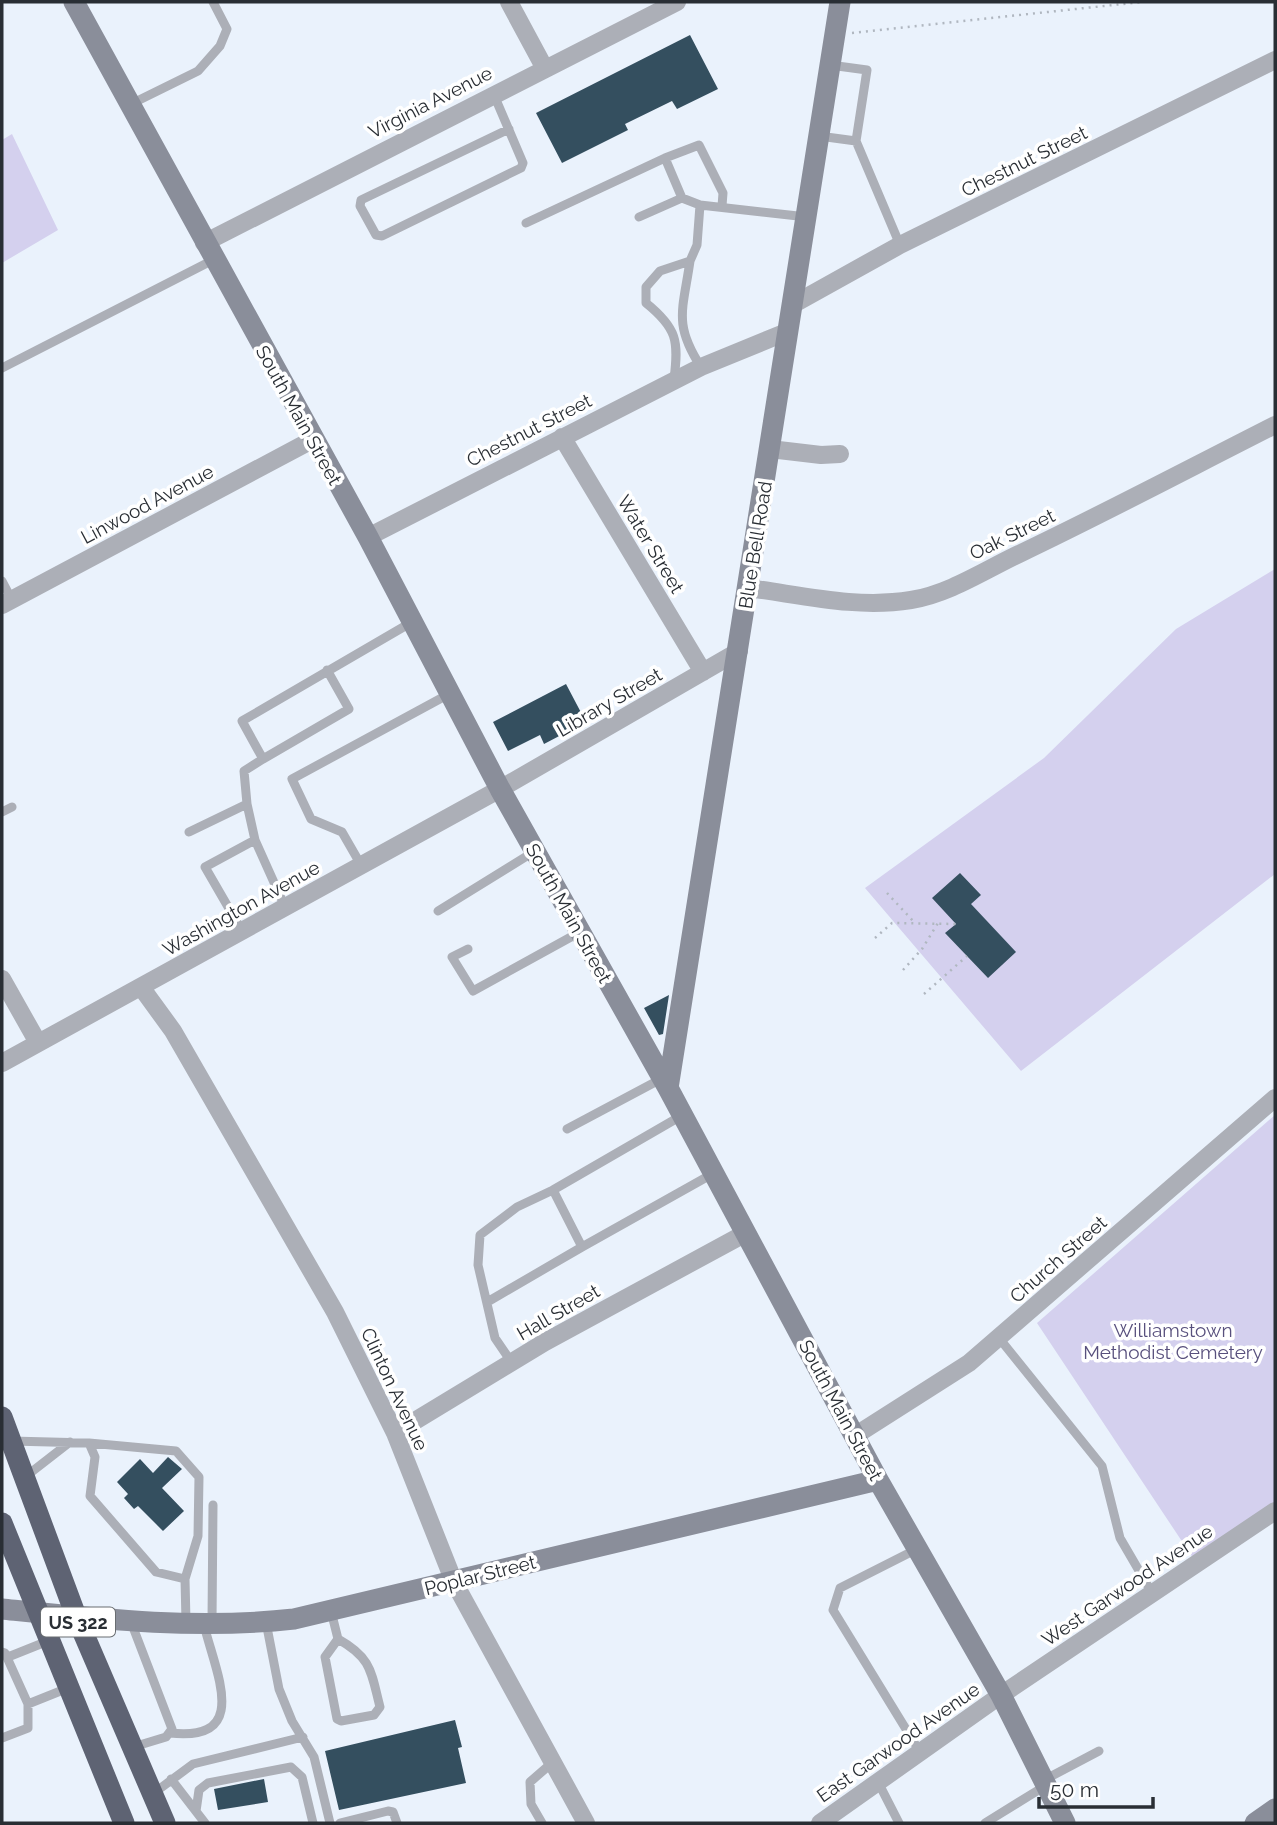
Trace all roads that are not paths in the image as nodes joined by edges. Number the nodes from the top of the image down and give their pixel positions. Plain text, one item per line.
1 (74, 2) edge
2 (213, 2) edge
3 (509, 2) edge
4 (677, 2) edge
5 (840, 2) edge
6 (1275, 60) edge
7 (830, 65) junction
8 (544, 67) junction
9 (493, 93) junction
10 (130, 105) junction
11 (509, 129) junction
12 (819, 136) junction
13 (856, 141) junction
14 (665, 158) junction
15 (682, 198) junction
16 (700, 205) junction
17 (722, 206) junction
18 (639, 217) dead end
19 (807, 217) junction
20 (526, 223) dead end
21 (900, 245) junction
22 (209, 251) junction
23 (690, 261) junction
24 (794, 304) junction
25 (789, 331) junction
26 (701, 367) junction
27 (2, 368) edge
28 (674, 381) junction
29 (1275, 425) edge
30 (562, 437) junction
31 (312, 440) junction
32 (770, 449) junction
33 (840, 454) dead end
34 (368, 537) junction
35 (2, 580) edge
36 (748, 587) junction
37 (7, 603) edge
38 (412, 622) junction
39 (738, 651) junction
40 (327, 670) junction
41 (703, 672) junction
42 (449, 693) junction
43 (263, 759) junction
44 (500, 789) junction
45 (247, 804) junction
46 (12, 807) dead end
47 (2, 812) edge
48 (189, 832) dead end
49 (255, 840) junction
50 (535, 851) junction
51 (361, 865) junction
52 (285, 907) junction
53 (438, 911) dead end
54 (242, 931) junction
55 (580, 932) junction
56 (468, 949) dead end
57 (2, 979) edge
58 (141, 987) junction
59 (37, 1041) junction
60 (2, 1063) edge
61 (665, 1083) junction
62 (1275, 1098) edge
63 (683, 1115) junction
64 (567, 1129) dead end
65 (714, 1173) junction
66 (553, 1190) junction
67 (746, 1233) junction
68 (582, 1247) junction
69 (489, 1301) junction
70 (999, 1338) junction
71 (512, 1363) junction
72 (2, 1417) edge
73 (395, 1433) junction
74 (856, 1435) junction
75 (11, 1441) junction
76 (70, 1442) junction
77 (89, 1443) junction
78 (25, 1477) junction
79 (878, 1480) junction
80 (213, 1505) dead end
81 (1275, 1511) edge
82 (2, 1523) edge
83 (917, 1549) junction
84 (185, 1579) junction
85 (454, 1582) junction
86 (1152, 1593) junction
87 (2, 1609) edge
88 (331, 1611) junction
89 (36, 1613) junction
90 (76, 1616) junction
91 (131, 1622) junction
92 (265, 1622) junction
93 (200, 1623) junction
94 (338, 1639) junction
95 (48, 1642) junction
96 (5, 1655) edge
97 (70, 1688) junction
98 (1001, 1695) junction
99 (27, 1704) junction
100 (170, 1733) junction
101 (303, 1737) junction
102 (2, 1738) edge
103 (133, 1746) junction
104 (1100, 1751) dead end
105 (920, 1752) junction
106 (553, 1762) junction
107 (171, 1779) junction
108 (878, 1782) junction
109 (1045, 1783) junction
110 (153, 1794) junction
111 (1275, 1809) edge
112 (196, 1811) junction
113 (829, 1821) edge
114 (124, 1823) edge
115 (165, 1823) edge
116 (205, 1823) edge
117 (313, 1823) edge
118 (330, 1823) edge
119 (340, 1823) edge
120 (397, 1823) edge
121 (542, 1823) edge
122 (586, 1823) edge
123 (899, 1823) edge
124 (985, 1823) edge
125 (1065, 1823) edge
126 (1255, 1823) edge

1 - 10 street, South Main Street
2 - 10 lane
3 - 8 street
4 - 8 street, Virginia Avenue
5 - 7 street, Blue Bell Road
6 - 21 street, Chestnut Street
7 - 12 street, Blue Bell Road
7 - 13 lane
8 - 9 street, Virginia Avenue
9 - 11 lane
9 - 22 street, Virginia Avenue
10 - 22 street, South Main Street
11 - 11 lane
12 - 13 lane
12 - 19 street, Blue Bell Road
13 - 21 lane
14 - 15 lane
14 - 17 lane
14 - 20 lane
15 - 16 lane
15 - 18 lane
16 - 17 lane
16 - 23 lane
17 - 19 lane
19 - 24 street, Blue Bell Road
21 - 24 street, Chestnut Street
22 - 27 lane
22 - 31 street, South Main Street
23 - 26 lane
23 - 28 lane
24 - 25 street, Blue Bell Road
25 - 26 street, Chestnut Street
25 - 32 street, Blue Bell Road
26 - 28 street, Chestnut Street
28 - 30 street, Chestnut Street
29 - 36 street, Oak Street
30 - 34 street, Chestnut Street
30 - 41 street, Water Street
31 - 34 street, South Main Street
31 - 37 street, Linwood Avenue
32 - 33 street
32 - 36 street, Blue Bell Road
34 - 38 street, South Main Street
35 - 37 lane
36 - 39 street, Blue Bell Road
38 - 40 lane
38 - 42 street, South Main Street
39 - 41 street, Library Street
39 - 61 street, Blue Bell Road
40 - 43 lane
40 - 43 lane
41 - 44 street, Library Street
42 - 44 street, South Main Street
42 - 51 lane
43 - 45 lane
44 - 50 street, South Main Street
44 - 51 street, Washington Avenue
45 - 48 lane
45 - 49 lane
46 - 47 lane
49 - 52 lane
49 - 54 lane
50 - 53 lane
50 - 55 street, South Main Street
51 - 52 street, Washington Avenue
52 - 54 street, Washington Avenue
54 - 58 street, Washington Avenue
55 - 56 lane
55 - 61 street, South Main Street
57 - 59 street
58 - 59 street, Washington Avenue
58 - 73 street, Clinton Avenue
59 - 60 street, Washington Avenue
61 - 63 street, South Main Street
61 - 64 lane
62 - 70 street, Church Street
63 - 65 street, South Main Street
63 - 66 lane
65 - 67 street, South Main Street
65 - 68 lane
66 - 68 lane
66 - 69 lane
67 - 71 street, Hall Street
67 - 74 street, South Main Street
68 - 69 lane
69 - 71 lane
70 - 74 street, Church Street
70 - 86 lane
71 - 73 street, Hall Street
72 - 75 highway, US 322
73 - 85 street, Clinton Avenue
74 - 79 street, South Main Street
75 - 76 lane
75 - 78 highway, US 322
76 - 77 lane
76 - 78 lane
77 - 84 lane
77 - 84 lane
78 - 90 highway, US 322
79 - 83 street, South Main Street
79 - 85 street, Poplar Street
80 - 93 lane
81 - 86 street, West Garwood Avenue
82 - 89 highway, US 322
83 - 98 street, South Main Street
83 - 105 lane
84 - 93 lane
85 - 88 street, Poplar Street
85 - 106 street, Clinton Avenue
86 - 98 street, West Garwood Avenue
87 - 89 street, Poplar Street
88 - 92 street, Poplar Street
88 - 94 lane
89 - 90 street, Poplar Street
89 - 95 highway, US 322
90 - 91 street, Poplar Street
90 - 103 highway, US 322
91 - 93 street, Poplar Street
91 - 100 lane
92 - 93 street, Poplar Street
92 - 101 lane
93 - 100 lane
94 - 94 lane
95 - 96 lane
95 - 97 highway, US 322
96 - 99 lane
97 - 99 lane
97 - 114 highway, US 322
98 - 105 street, East Garwood Avenue
98 - 109 street, South Main Street
99 - 102 lane
100 - 103 lane
101 - 107 lane
101 - 118 lane
103 - 110 highway, US 322
104 - 109 lane
105 - 108 street, East Garwood Avenue
106 - 121 lane
106 - 122 street, Clinton Avenue
107 - 110 lane
107 - 112 lane
108 - 113 street, East Garwood Avenue
108 - 123 lane
109 - 124 lane
109 - 125 street, South Main Street
110 - 115 highway, US 322
111 - 126 street
112 - 116 lane
112 - 117 lane
119 - 120 lane

